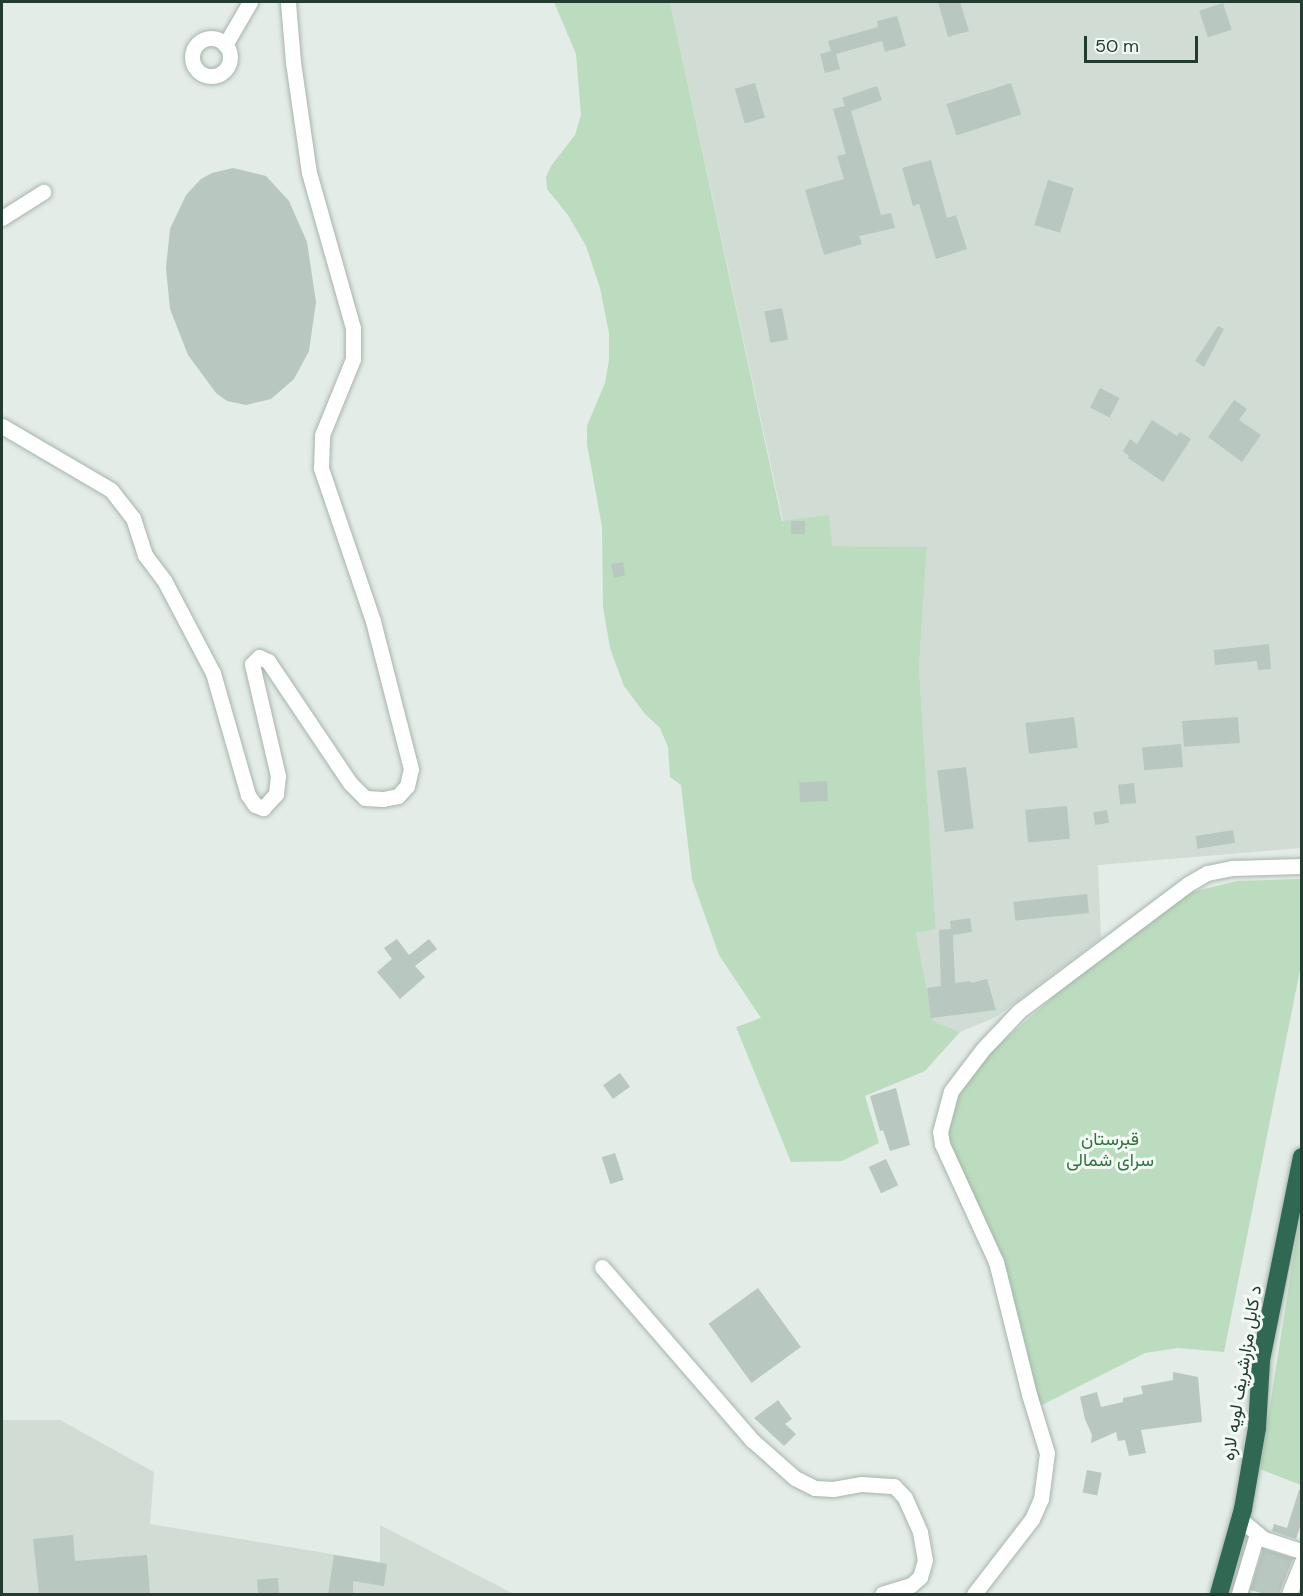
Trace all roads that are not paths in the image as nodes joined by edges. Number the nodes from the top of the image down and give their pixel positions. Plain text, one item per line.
1 (250, 2) edge
2 (288, 2) edge
3 (225, 45) dead end
4 (43, 192) dead end
5 (2, 218) edge
6 (2, 426) edge
7 (1302, 866) edge
8 (1302, 1157) edge
9 (602, 1268) dead end
10 (1240, 1520) junction
11 (1257, 1534) junction
12 (1302, 1551) edge
13 (1302, 1561) edge
14 (882, 1594) edge
15 (974, 1594) edge
16 (1220, 1594) edge
17 (1239, 1594) edge
18 (1289, 1594) edge

1 - 3 street
2 - 6 street
4 - 5 street
7 - 15 street
8 - 10 highway, د کابل مزارشریف لویه لاره
9 - 14 street
10 - 11 street
10 - 16 highway, د کابل مزارشریف لویه لاره
11 - 12 street
11 - 17 street
13 - 18 street

